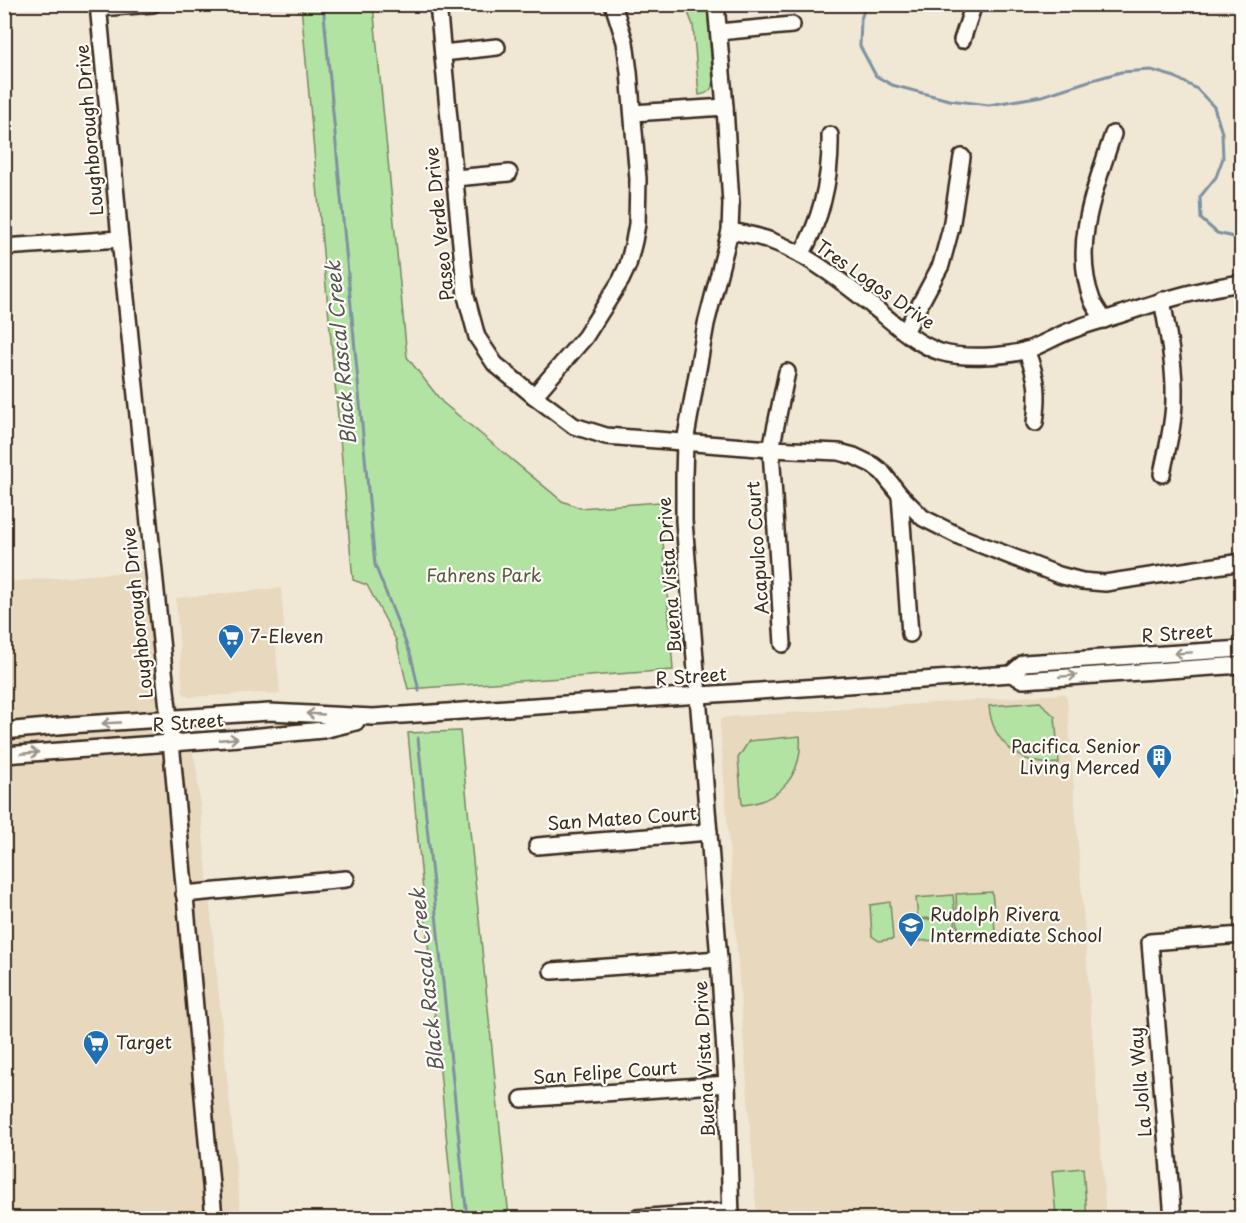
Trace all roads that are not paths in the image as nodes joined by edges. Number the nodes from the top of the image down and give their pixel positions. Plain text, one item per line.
1 (153, 4) edge
2 (438, 4) edge
3 (613, 4) edge
4 (716, 4) edge
5 (974, 4) edge
6 (98, 6) edge
7 (792, 26) dead end
8 (719, 32) junction
9 (962, 40) dead end
10 (497, 47) dead end
11 (443, 53) junction
12 (725, 106) junction
13 (633, 113) junction
14 (1113, 134) dead end
15 (830, 135) dead end
16 (962, 157) dead end
17 (509, 173) dead end
18 (455, 178) junction
19 (730, 231) junction
20 (120, 239) junction
21 (4, 247) edge
22 (801, 255) junction
23 (1242, 283) edge
24 (1162, 300) junction
25 (1104, 320) junction
26 (904, 332) junction
27 (1026, 350) junction
28 (787, 372) dead end
29 (534, 396) junction
30 (1035, 423) dead end
31 (685, 442) junction
32 (771, 448) junction
33 (1162, 474) dead end
34 (900, 495) junction
35 (1242, 562) edge
36 (910, 634) dead end
37 (783, 644) dead end
38 (1242, 649) edge
39 (1242, 665) edge
40 (1011, 674) junction
41 (699, 696) junction
42 (373, 717) junction
43 (169, 719) junction
44 (4, 731) edge
45 (171, 744) junction
46 (4, 755) edge
47 (710, 832) junction
48 (537, 846) dead end
49 (346, 879) dead end
50 (184, 894) junction
51 (1242, 935) edge
52 (718, 959) junction
53 (552, 971) dead end
54 (727, 1084) junction
55 (522, 1099) dead end
56 (731, 1215) edge
57 (214, 1218) edge
58 (636, 1218) edge
59 (1173, 1218) edge

1 - 6 street
2 - 11 street, Paseo Verde Drive
3 - 13 street
4 - 8 street, Buena Vista Drive
5 - 9 street
6 - 20 street, Loughborough Drive
7 - 8 street
8 - 12 street, Buena Vista Drive
10 - 11 street
11 - 18 street, Paseo Verde Drive
12 - 13 street
12 - 19 street, Buena Vista Drive
13 - 29 street
14 - 25 street
15 - 22 street
16 - 26 street
17 - 18 street
18 - 29 street, Paseo Verde Drive
19 - 22 street, Tres Logos Drive
19 - 31 street, Buena Vista Drive
20 - 21 street
20 - 43 street, Loughborough Drive
22 - 26 street, Tres Logos Drive
23 - 24 street, Tres Logos Drive
24 - 25 street, Tres Logos Drive
24 - 33 street
25 - 27 street, Tres Logos Drive
26 - 27 street, Tres Logos Drive
27 - 30 street
28 - 32 street, Acapulco Court
29 - 31 street, Paseo Verde Drive
31 - 32 street, Paseo Verde Drive
31 - 41 street, Buena Vista Drive
32 - 34 street, Paseo Verde Drive
32 - 37 street, Acapulco Court
34 - 35 street, Paseo Verde Drive
34 - 36 street
38 -> 40 street, R Street
40 -> 39 street, R Street
40 - 41 street, R Street
41 - 42 street, R Street
41 - 47 street, Buena Vista Drive
42 -> 43 street, R Street
45 -> 42 street, R Street
43 -> 44 street, R Street
43 - 45 street, Loughborough Drive
46 -> 45 street, R Street
45 - 50 street, Loughborough Drive
47 - 48 street, San Mateo Court
47 - 52 street, Buena Vista Drive
49 - 50 street
50 - 57 street, Loughborough Drive
51 - 59 street, La Jolla Way
52 - 53 street
52 - 54 street, Buena Vista Drive
54 - 55 street, San Felipe Court
54 - 56 street, Buena Vista Drive
56 - 58 street

